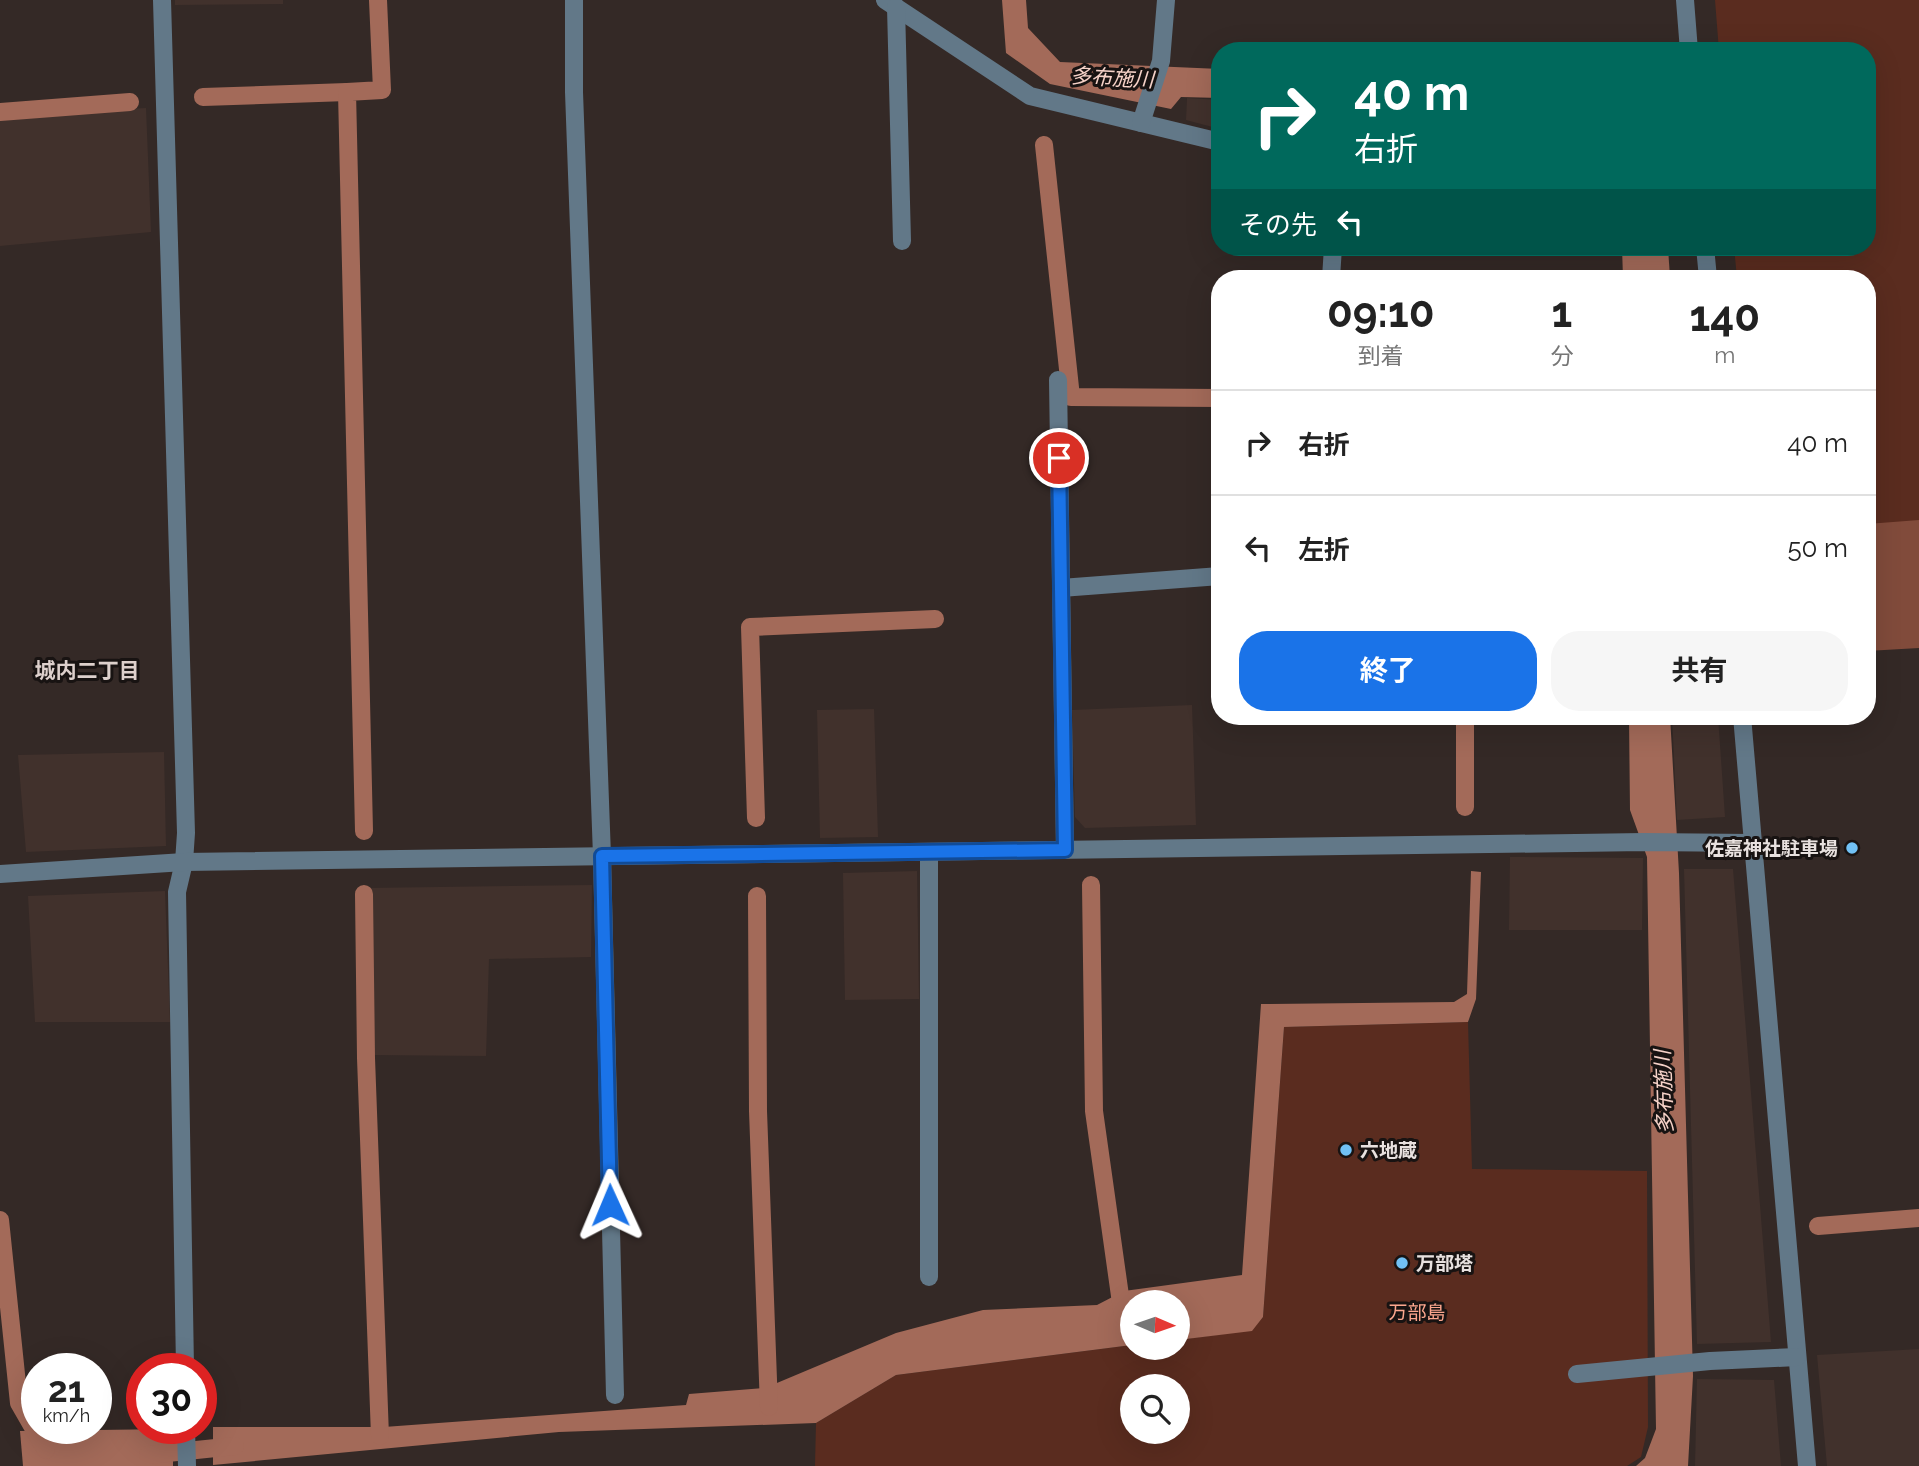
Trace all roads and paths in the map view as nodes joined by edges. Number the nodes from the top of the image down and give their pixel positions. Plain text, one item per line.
1 (162, 0) edge
2 (574, 0) edge
3 (1166, 0) edge
4 (1685, 0) edge
5 (890, 4) edge
6 (1688, 42) edge
7 (1141, 123) junction
8 (1211, 140) edge
9 (902, 241) dead end
10 (1058, 380) dead end
11 (1211, 577) edge
12 (1061, 588) junction
13 (1743, 725) edge
14 (1752, 843) junction
15 (1065, 850) junction
16 (929, 852) junction
17 (602, 856) junction
18 (184, 862) junction
19 (0, 874) edge
20 (929, 1278) dead end
21 (185, 1353) edge
22 (1797, 1357) junction
23 (1577, 1374) dead end
24 (615, 1395) dead end
25 (186, 1444) edge
26 (187, 1466) edge
27 (1807, 1466) edge

1 - 18 street
2 - 17 street
3 - 7 street
4 - 6 street
5 - 7 street
5 - 9 street
7 - 8 street
10 - 12 street
11 - 12 street
12 - 15 street
13 - 14 street
14 - 15 street
14 - 22 street
15 - 16 street
16 - 17 street
16 - 20 street
17 - 18 street
17 - 24 street
18 - 19 street
18 - 21 street
22 - 23 street
22 - 27 street
25 - 26 street

